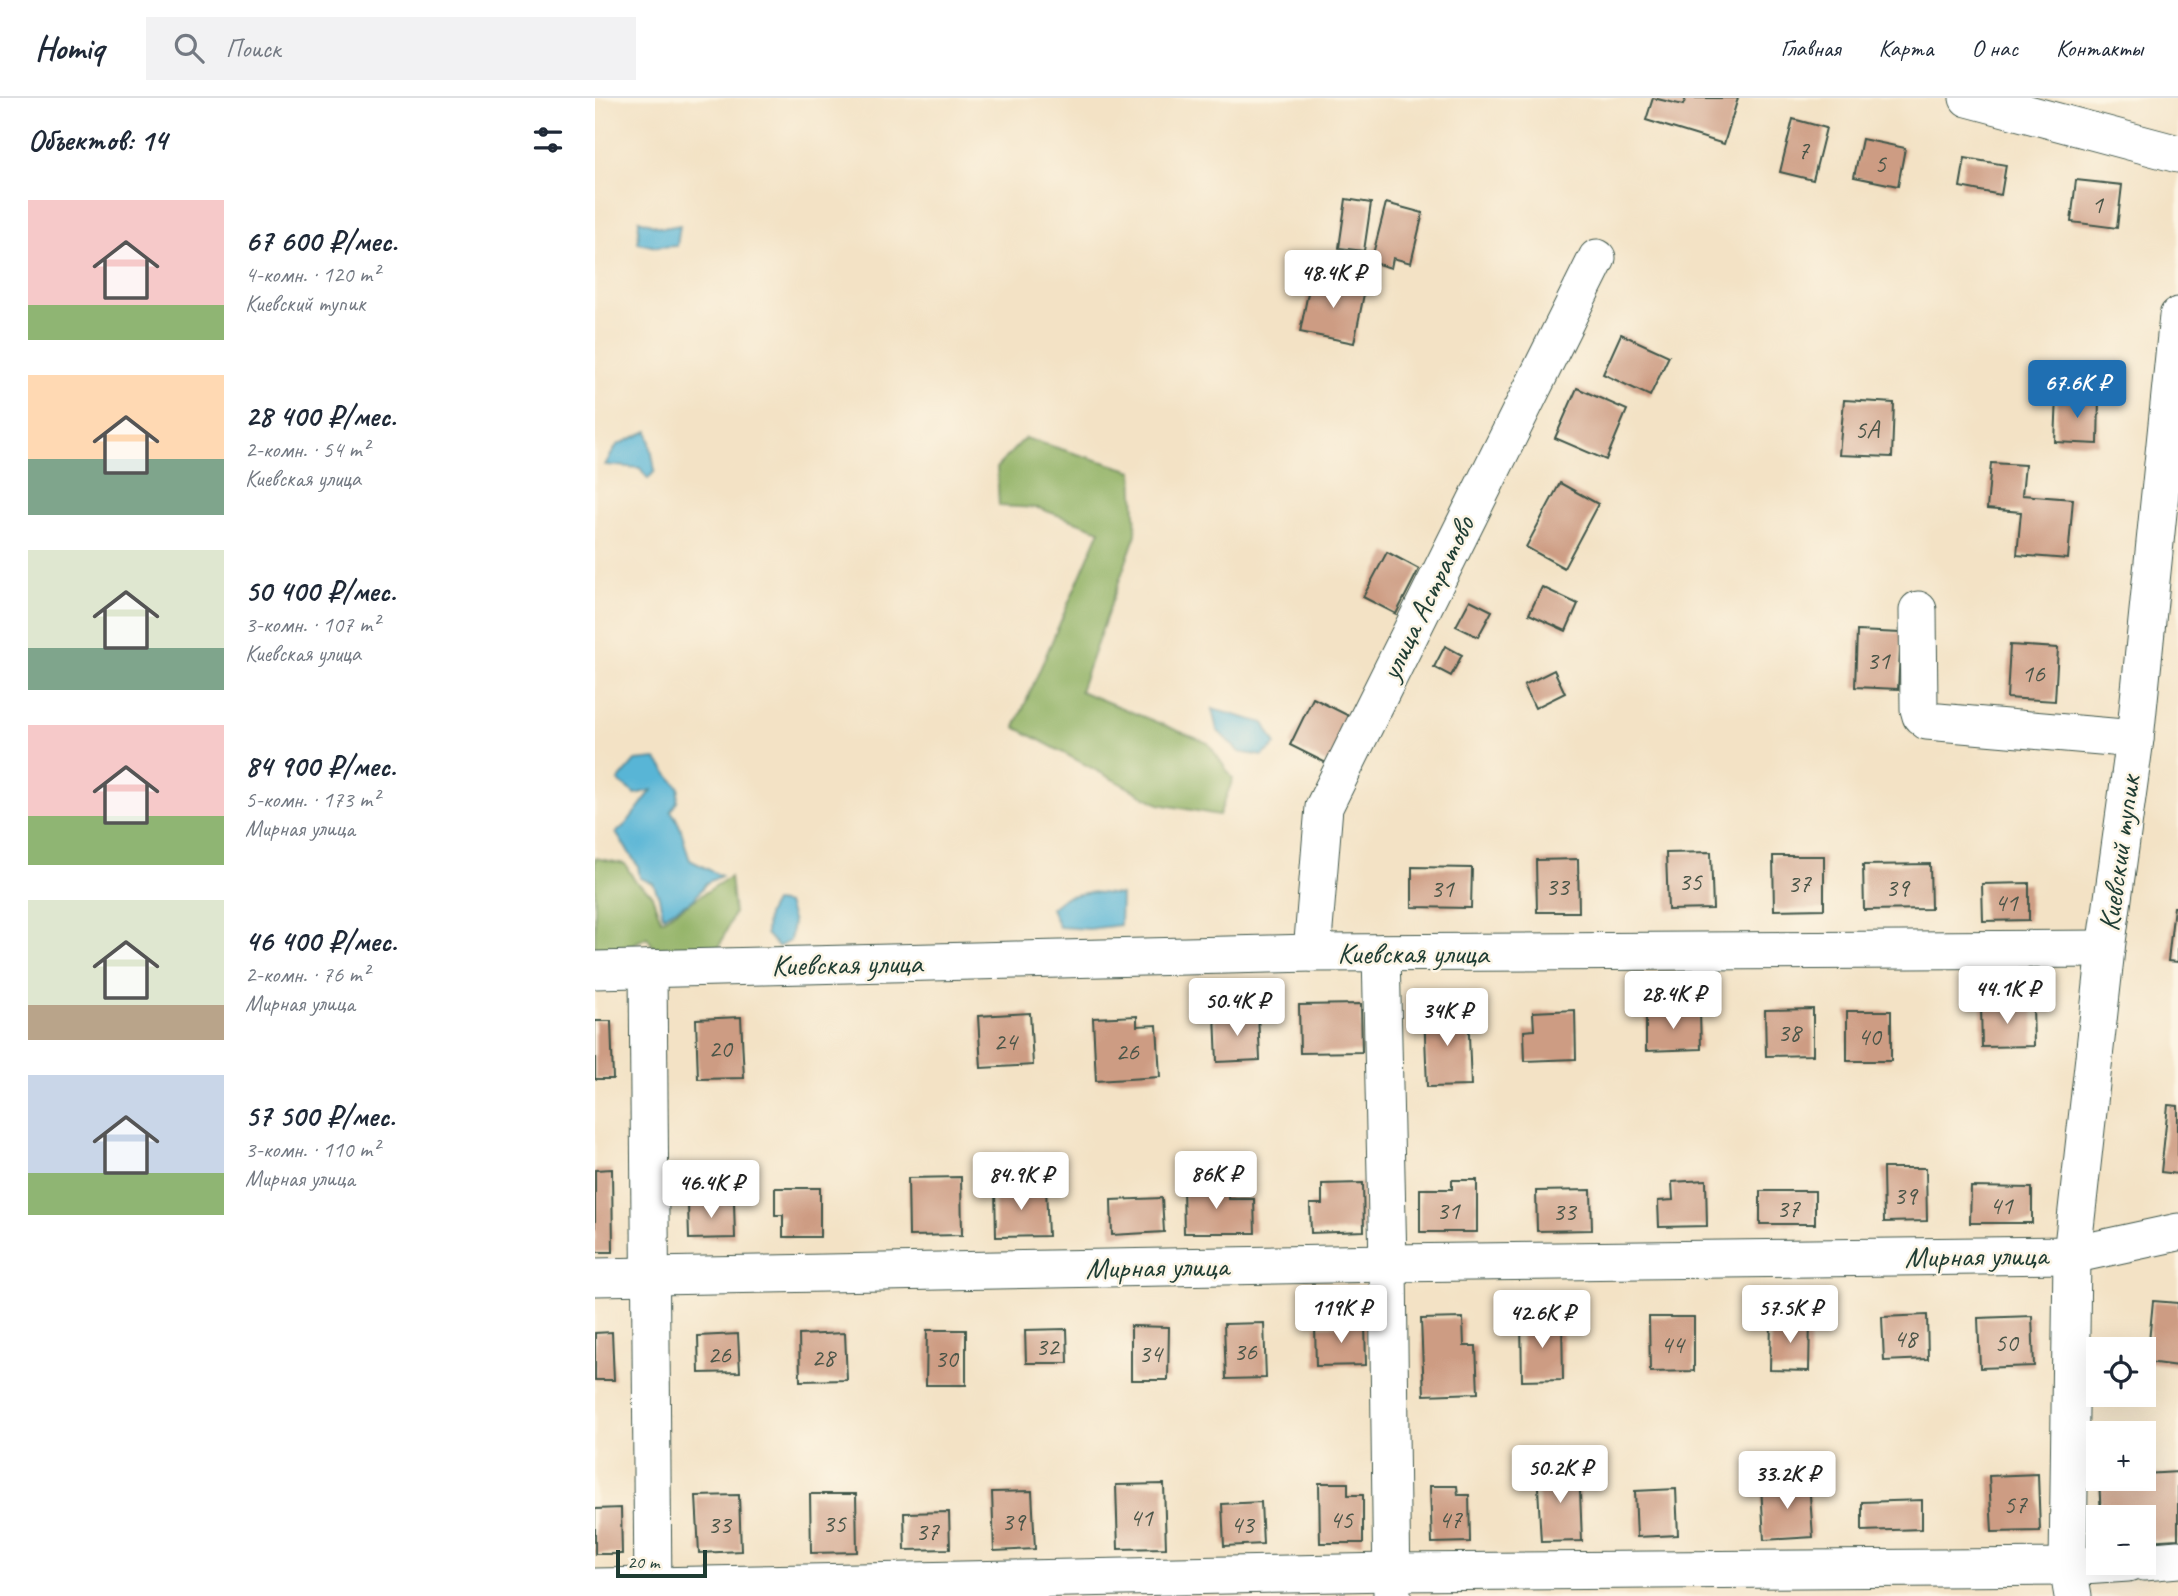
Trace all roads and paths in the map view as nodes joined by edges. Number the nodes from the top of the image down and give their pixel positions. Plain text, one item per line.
1 (1968, 98) edge
2 (2178, 154) edge
3 (1597, 258) dead end
4 (2178, 316) edge
5 (1918, 610) dead end
6 (2135, 739) junction
7 (2106, 949) junction
8 (1311, 953) junction
9 (1381, 953) junction
10 (648, 969) junction
11 (595, 970) edge
12 (2178, 1232) edge
13 (2071, 1255) junction
14 (1388, 1263) junction
15 (651, 1276) junction
16 (595, 1277) edge
17 (2178, 1559) edge
18 (2156, 1561) edge
19 (2092, 1575) edge
20 (2071, 1582) edge
21 (1392, 1584) edge
22 (595, 1587) edge
23 (653, 1591) edge

1 - 2 street
3 - 8 street, улица Астратово
4 - 6 street, Киевский тупик
5 - 6 street, Киевский тупик
6 - 7 street, Киевский тупик
7 - 9 street, Киевская улица
7 - 13 street, Киевский тупик
8 - 9 street, Киевская улица
8 - 10 street, Киевская улица
9 - 14 street
10 - 11 street, Киевская улица
10 - 15 street
12 - 13 street, Мирная улица
13 - 14 street, Мирная улица
13 - 20 street, Киевский тупик
14 - 15 street, Мирная улица
14 - 21 street
15 - 16 street, Мирная улица
15 - 23 street
17 - 18 street
19 - 20 street
20 - 21 street
21 - 23 street
22 - 23 street

